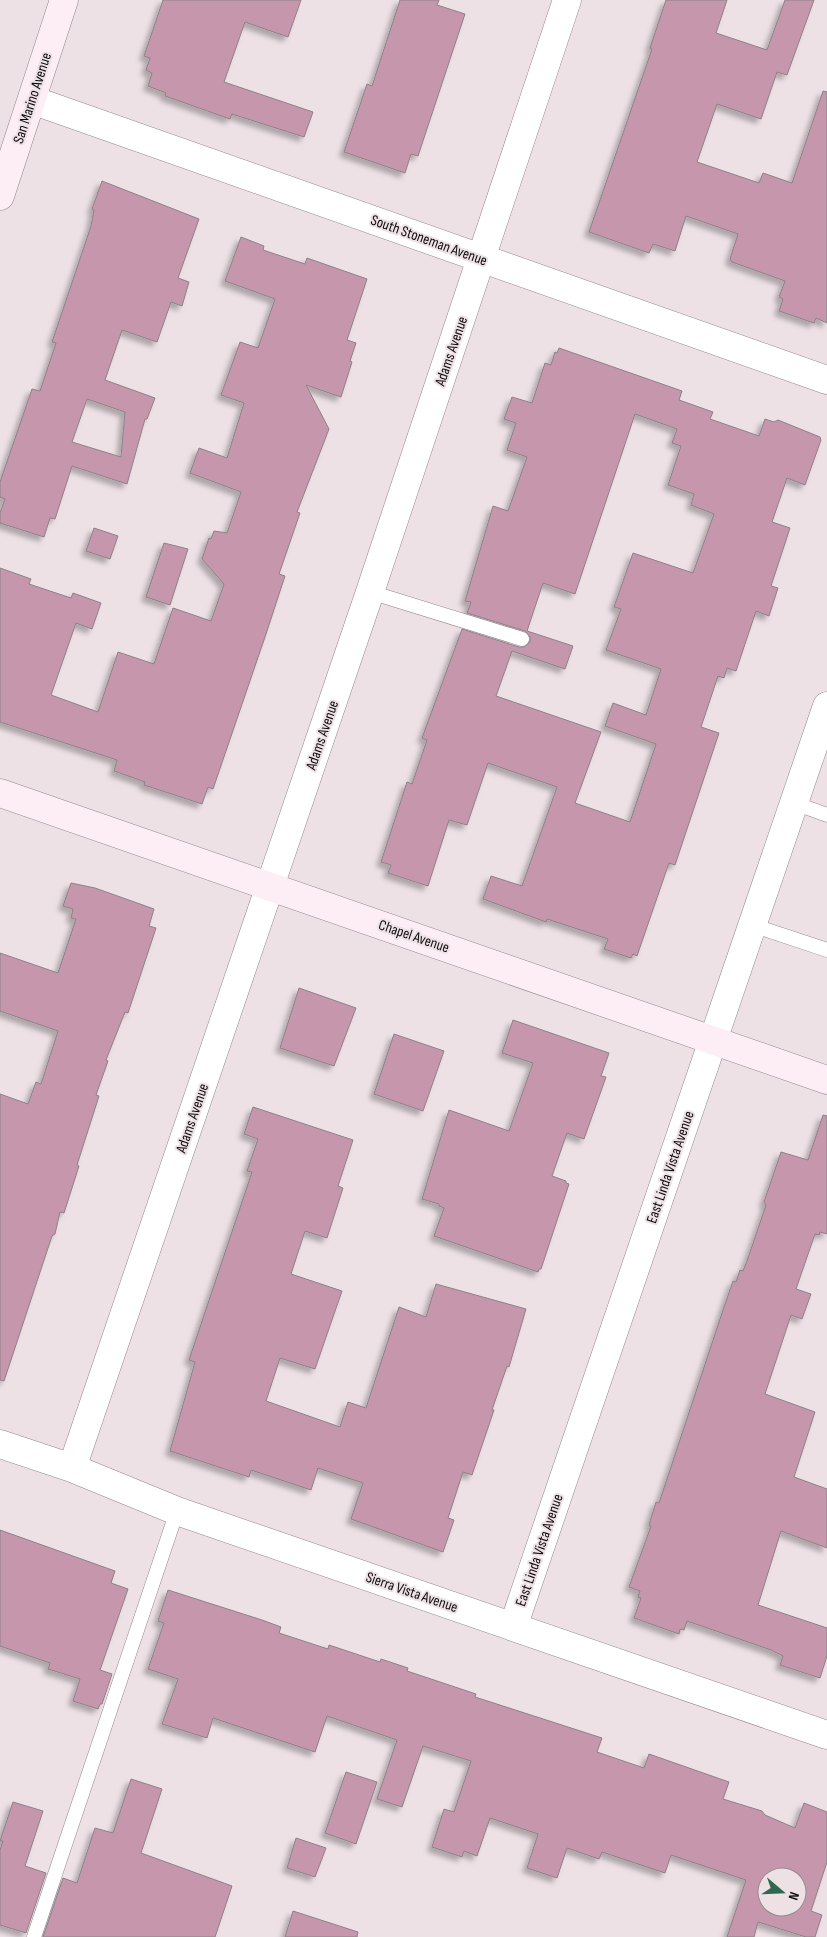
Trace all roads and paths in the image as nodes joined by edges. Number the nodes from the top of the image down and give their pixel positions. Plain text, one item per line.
1 (64, 0) edge
2 (567, 0) edge
3 (32, 100) junction
4 (0, 196) edge
5 (482, 259) junction
6 (827, 380) edge
7 (370, 592) junction
8 (522, 639) dead end
9 (827, 706) edge
10 (823, 734) edge
11 (0, 793) edge
12 (794, 804) junction
13 (827, 814) edge
14 (271, 886) junction
15 (752, 925) junction
16 (827, 950) edge
17 (713, 1041) junction
18 (827, 1080) edge
19 (0, 1444) edge
20 (72, 1468) junction
21 (177, 1511) junction
22 (513, 1627) junction
23 (827, 1735) edge
24 (34, 1937) edge

1 - 3 street, San Marino Avenue
2 - 5 street, Adams Avenue
3 - 4 street, San Marino Avenue
3 - 5 street, South Stoneman Avenue
5 - 6 street, South Stoneman Avenue
5 - 7 street, Adams Avenue
7 - 8 lane
7 - 14 street, Adams Avenue
9 - 10 street, East Linda Vista Avenue
10 - 12 street, East Linda Vista Avenue
11 - 14 street, Chapel Avenue
12 - 13 lane
12 - 15 street, East Linda Vista Avenue
14 - 17 street, Chapel Avenue
14 - 20 street, Adams Avenue
15 - 16 lane
15 - 17 street, East Linda Vista Avenue
17 - 18 street, Chapel Avenue
17 - 22 street, East Linda Vista Avenue
19 - 20 street, Sierra Vista Avenue
20 - 21 street, Sierra Vista Avenue
21 - 22 street, Sierra Vista Avenue
21 - 24 lane
22 - 23 street, Sierra Vista Avenue

